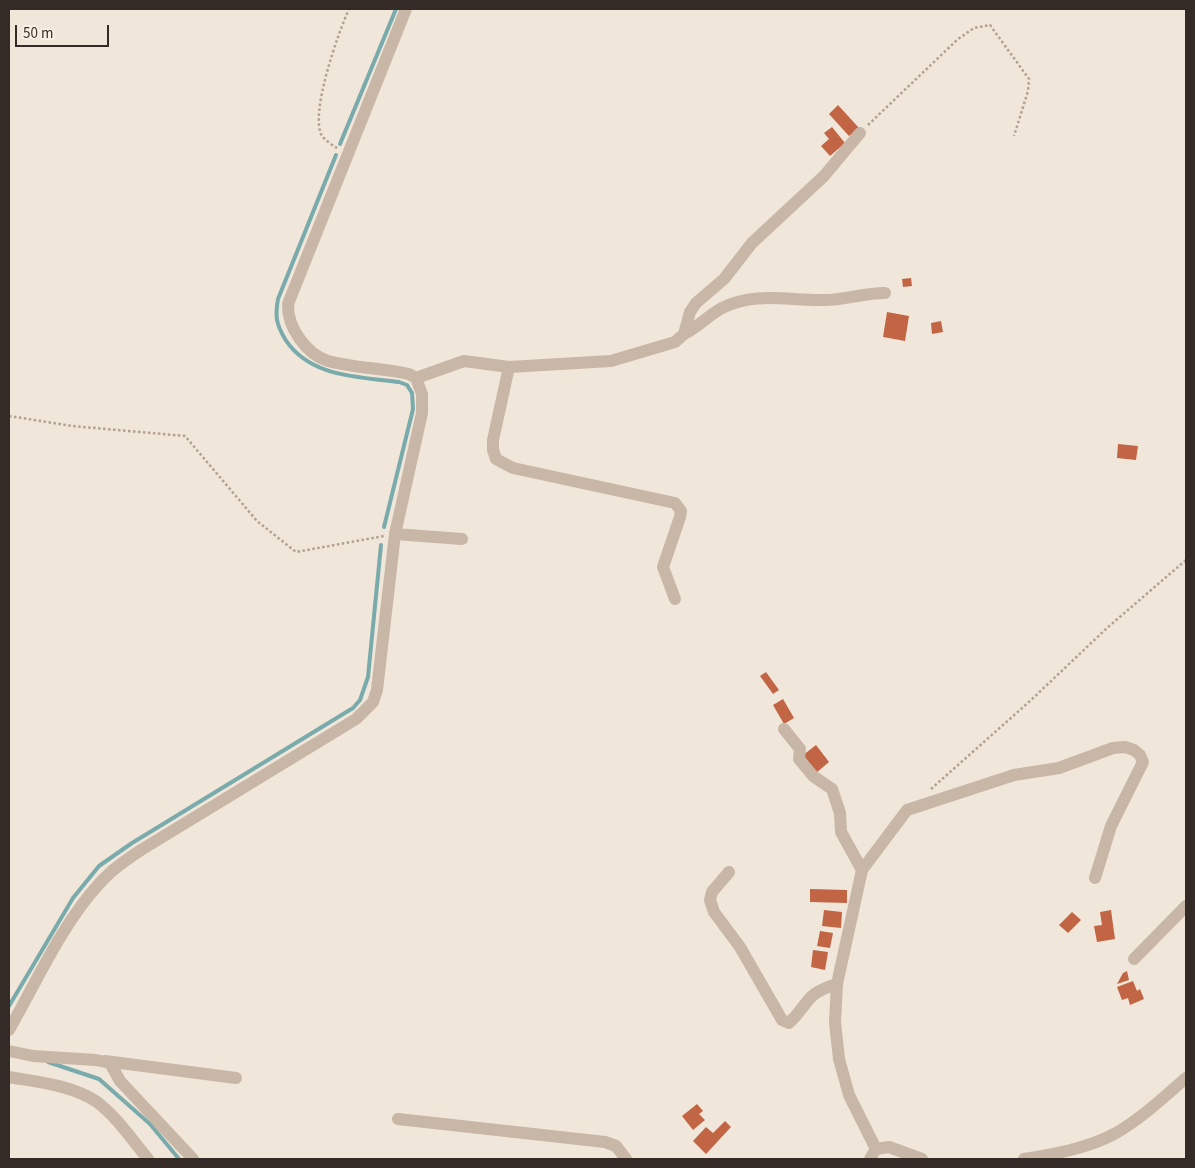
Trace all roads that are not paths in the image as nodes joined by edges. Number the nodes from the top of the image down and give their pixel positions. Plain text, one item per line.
1 (406, 9) edge
2 (860, 133) road end
3 (885, 293) dead end
4 (684, 334) junction
5 (509, 367) junction
6 (416, 378) junction
7 (395, 534) junction
8 (462, 539) dead end
9 (675, 600) dead end
10 (784, 730) dead end
11 (862, 870) junction
12 (729, 872) dead end
13 (1095, 878) dead end
14 (1186, 906) edge
15 (1134, 959) dead end
16 (836, 984) junction
17 (9, 1030) edge
18 (9, 1052) edge
19 (105, 1061) junction
20 (9, 1077) edge
21 (236, 1078) dead end
22 (1186, 1078) edge
23 (398, 1119) dead end
24 (873, 1154) edge
25 (148, 1159) edge
26 (193, 1159) edge
27 (626, 1159) edge
28 (922, 1159) edge
29 (1024, 1159) edge

1 - 6 street
2 - 4 street
3 - 4 street
4 - 5 street
5 - 6 street
5 - 9 street
6 - 7 street
7 - 8 street
7 - 17 street
10 - 11 street
11 - 13 street
11 - 16 street
12 - 16 street
14 - 15 street
16 - 24 street
18 - 19 street
19 - 21 street
19 - 26 street
20 - 25 street
22 - 29 street
23 - 27 street
24 - 28 street

